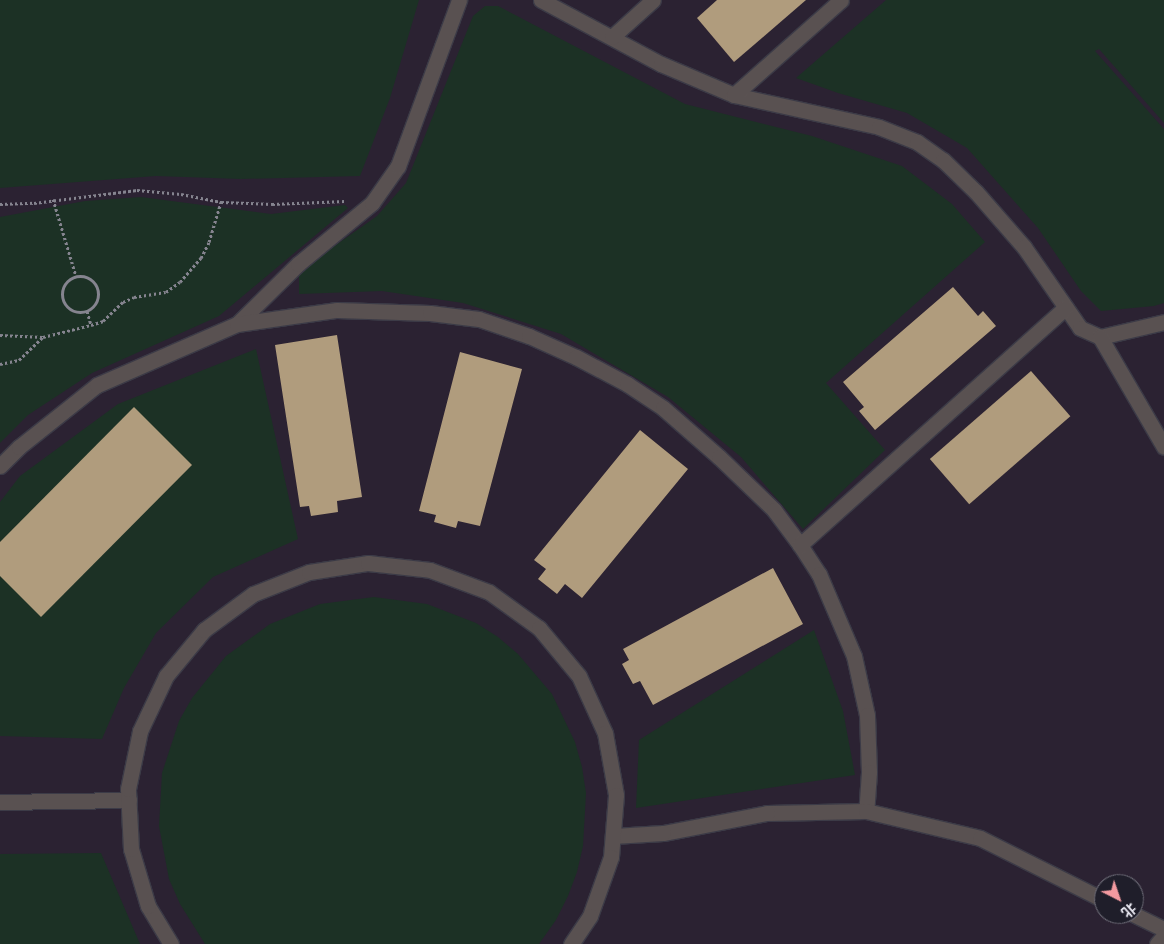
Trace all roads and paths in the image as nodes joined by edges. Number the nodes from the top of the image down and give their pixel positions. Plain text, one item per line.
1 (459, 0) edge
2 (541, 0) edge
3 (653, 0) edge
4 (841, 0) edge
5 (612, 37) junction
6 (734, 95) junction
7 (53, 199) junction
8 (221, 202) junction
9 (372, 203) junction
10 (0, 204) edge
11 (76, 276) junction
12 (1065, 308) junction
13 (87, 311) junction
14 (1164, 322) edge
15 (237, 324) junction
16 (92, 325) junction
17 (0, 335) edge
18 (43, 337) junction
19 (1100, 337) junction
20 (0, 364) edge
21 (1164, 447) edge
22 (0, 466) edge
23 (800, 545) junction
24 (129, 800) junction
25 (0, 802) edge
26 (866, 811) junction
27 (613, 836) junction
28 (1094, 895) edge
29 (1144, 919) edge
30 (1164, 929) edge
31 (1164, 936) edge
32 (171, 944) edge
33 (571, 944) edge
34 (1157, 944) edge

1 - 9 street
2 - 5 street
3 - 5 street
4 - 6 street
5 - 6 street
6 - 12 street
7 - 8 path
7 - 10 path
7 - 11 path
8 - 9 path
8 - 16 path
9 - 15 street
11 - 13 path
11 - 13 path
12 - 19 street
12 - 23 street
13 - 16 path
14 - 19 street
15 - 22 street
15 - 23 street
16 - 18 path
17 - 18 path
18 - 20 path
19 - 21 street
23 - 26 street
24 - 25 street
24 - 27 street
24 - 32 street
26 - 27 street
26 - 28 street
27 - 33 street
29 - 30 street
31 - 34 street

